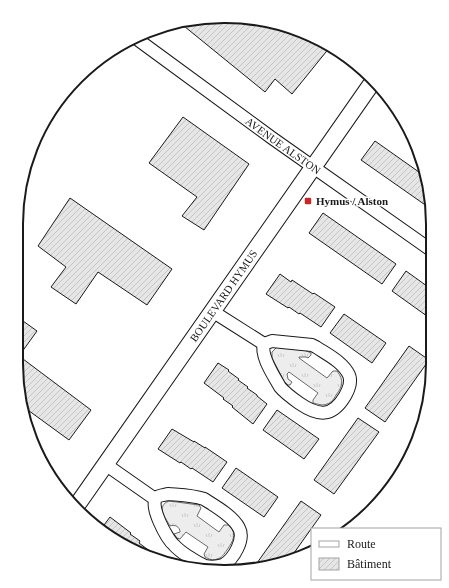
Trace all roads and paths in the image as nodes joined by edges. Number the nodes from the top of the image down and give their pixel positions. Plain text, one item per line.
1 (140, 41) edge
2 (370, 86) edge
3 (314, 166) junction
4 (426, 246) edge
5 (212, 311) junction
6 (264, 344) junction
7 (105, 464) junction
8 (155, 499) junction
9 (78, 502) edge
10 (200, 563) edge
11 (222, 565) edge

1 - 3 street, AVENUE ALSTON
2 - 3 street, BOULEVARD HYMUS
3 - 4 street, AVENUE ALSTON
3 - 5 street, BOULEVARD HYMUS
5 - 6 street
5 - 7 street, BOULEVARD HYMUS
6 - 6 street
7 - 8 street
7 - 9 street, BOULEVARD HYMUS
8 - 10 street
8 - 11 street

